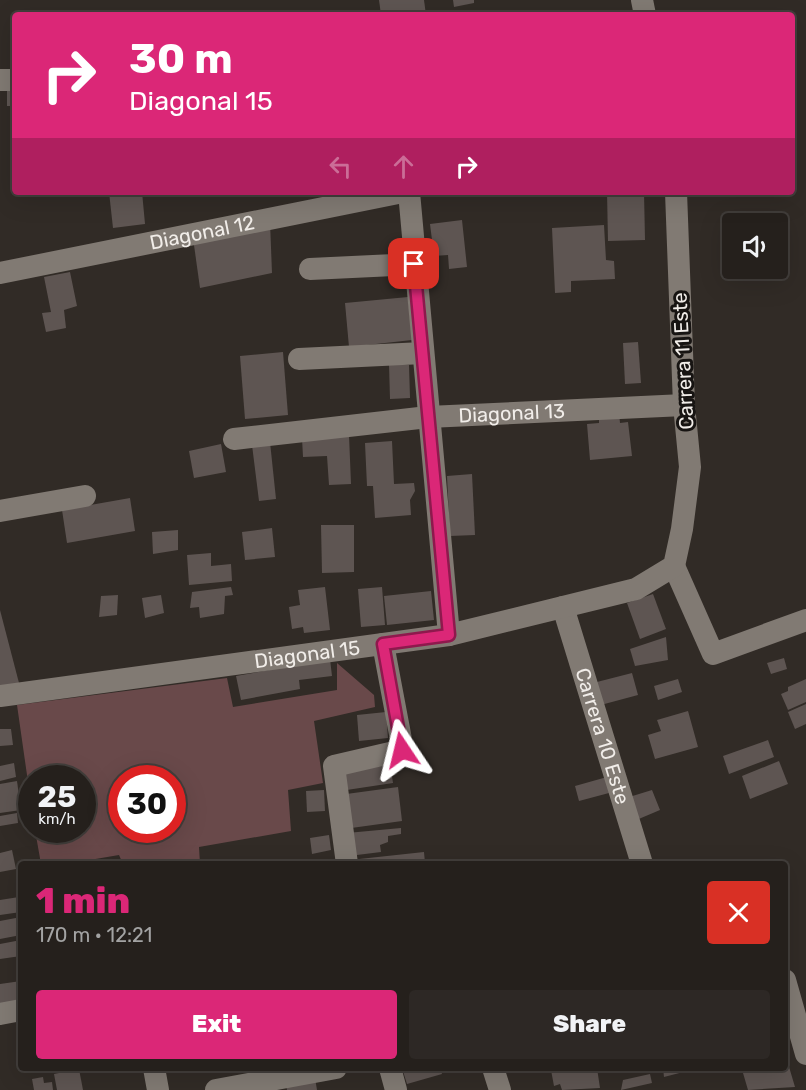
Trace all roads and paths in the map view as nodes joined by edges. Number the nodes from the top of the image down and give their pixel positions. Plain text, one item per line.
1 (389, 195) edge
2 (409, 195) edge
3 (676, 195) edge
4 (414, 264) junction
5 (310, 269) dead end
6 (0, 273) edge
7 (423, 353) junction
8 (299, 359) dead end
9 (684, 405) junction
10 (428, 417) junction
11 (234, 439) dead end
12 (85, 496) dead end
13 (0, 511) edge
14 (674, 566) junction
15 (563, 607) junction
16 (806, 620) edge
17 (449, 635) junction
18 (383, 644) junction
19 (0, 696) edge
20 (347, 861) edge
21 (641, 861) edge
22 (788, 991) edge
23 (18, 1011) edge
24 (0, 1014) edge
25 (806, 1054) edge
26 (155, 1071) edge
27 (322, 1071) edge
28 (391, 1071) edge
29 (494, 1071) edge
30 (255, 1086) edge
31 (158, 1090) edge
32 (216, 1090) edge
33 (396, 1090) edge
34 (500, 1090) edge

1 - 6 street, Diagonal 12
2 - 4 street
3 - 9 street, Carrera 11 Este
4 - 5 street
4 - 7 street
7 - 8 street
7 - 10 street
9 - 10 street, Diagonal 13
9 - 14 street, Carrera 11 Este
10 - 11 street, Diagonal 13
10 - 17 street
12 - 13 street
14 - 15 street, Diagonal 15
14 - 16 street
15 - 17 street, Diagonal 15
15 - 21 street, Carrera 10 Este
17 - 18 street, Diagonal 15
18 - 19 street, Diagonal 15
18 - 20 street
22 - 25 street
23 - 24 street
26 - 31 street
27 - 30 street
28 - 33 street
29 - 34 street
30 - 32 street

